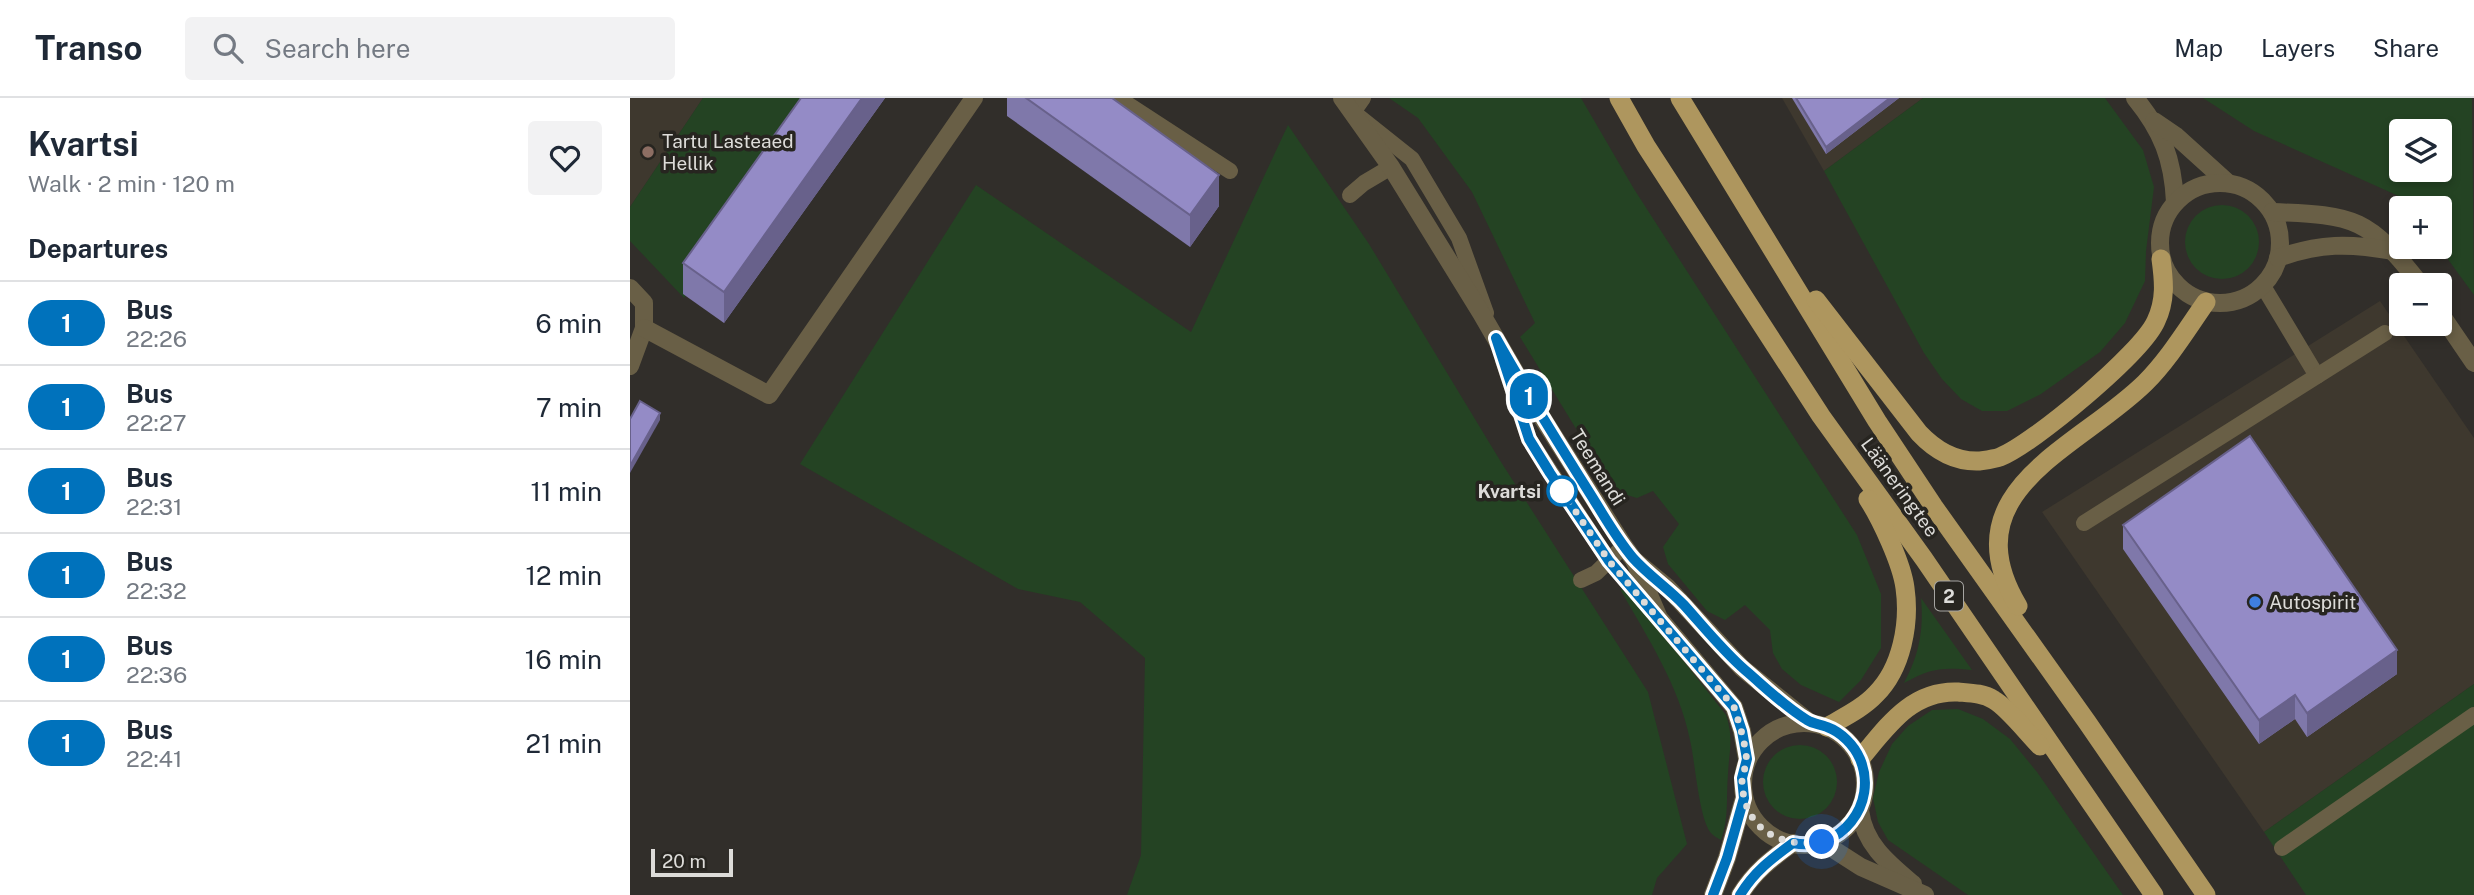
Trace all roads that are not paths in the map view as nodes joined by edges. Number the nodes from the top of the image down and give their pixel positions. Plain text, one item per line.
1 (974, 98) edge
2 (1118, 98) edge
3 (1342, 98) edge
4 (1619, 98) edge
5 (1680, 98) edge
6 (2135, 98) edge
7 (1358, 105) edge
8 (2154, 121) junction
9 (1391, 167) junction
10 (1230, 171) dead end
11 (2228, 183) junction
12 (1350, 195) dead end
13 (2175, 202) junction
14 (2272, 212) junction
15 (1753, 219) junction
16 (2389, 247) edge
17 (2389, 250) edge
18 (2278, 258) junction
19 (2161, 259) junction
20 (2400, 259) edge
21 (2411, 273) edge
22 (2263, 286) junction
23 (630, 288) edge
24 (2206, 302) junction
25 (645, 328) junction
26 (2452, 331) edge
27 (2385, 333) dead end
28 (1496, 338) junction
29 (2474, 363) edge
30 (630, 366) edge
31 (2318, 376) junction
32 (1821, 416) junction
33 (2084, 523) dead end
34 (1629, 553) junction
35 (1609, 561) junction
36 (1581, 580) dead end
37 (1659, 618) junction
38 (2474, 715) edge
39 (2087, 722) junction
40 (1818, 725) junction
41 (1747, 759) junction
42 (1860, 759) junction
43 (2073, 779) junction
44 (1744, 798) junction
45 (1860, 810) junction
46 (1822, 842) junction
47 (1793, 843) junction
48 (2282, 848) dead end
49 (1713, 895) edge
50 (1740, 895) edge
51 (1926, 895) edge
52 (2154, 895) edge
53 (2206, 895) edge

1 - 25 street
2 - 10 lane
3 - 7 street
4 - 32 highway, Lääneringtee / 2
5 - 15 highway, Lääneringtee / 2
6 - 8 street
7 - 9 street
7 - 28 lane
8 - 11 street
8 - 13 street
9 - 12 lane
9 - 28 street, Teemandi
11 - 13 street
11 - 14 street
13 - 19 street
14 - 16 street
14 - 18 street
15 - 19 highway
15 - 39 highway, Lääneringtee / 2
17 - 18 street
18 - 22 street
19 - 24 street
20 - 21 street
22 - 24 street
22 - 31 lane
23 - 25 street
24 - 39 highway
25 - 30 street
26 - 29 street
27 - 31 lane
28 - 34 street, Teemandi
28 - 35 lane
31 - 33 lane
32 - 40 highway
32 - 43 highway, Lääneringtee / 2
34 - 35 lane
34 - 37 street, Teemandi
34 - 40 street, Teemandi
35 - 36 lane
35 - 37 lane
37 - 41 street, Teemandi
38 - 48 lane
39 - 53 highway, Lääneringtee / 2
40 - 41 street
40 - 42 street, Teemandi
41 - 44 street, Teemandi
42 - 43 highway
42 - 45 street
43 - 52 highway, Lääneringtee / 2
44 - 47 street
44 - 49 street, Teemandi
45 - 46 street
45 - 51 street
46 - 47 street
46 - 51 street
47 - 50 street

